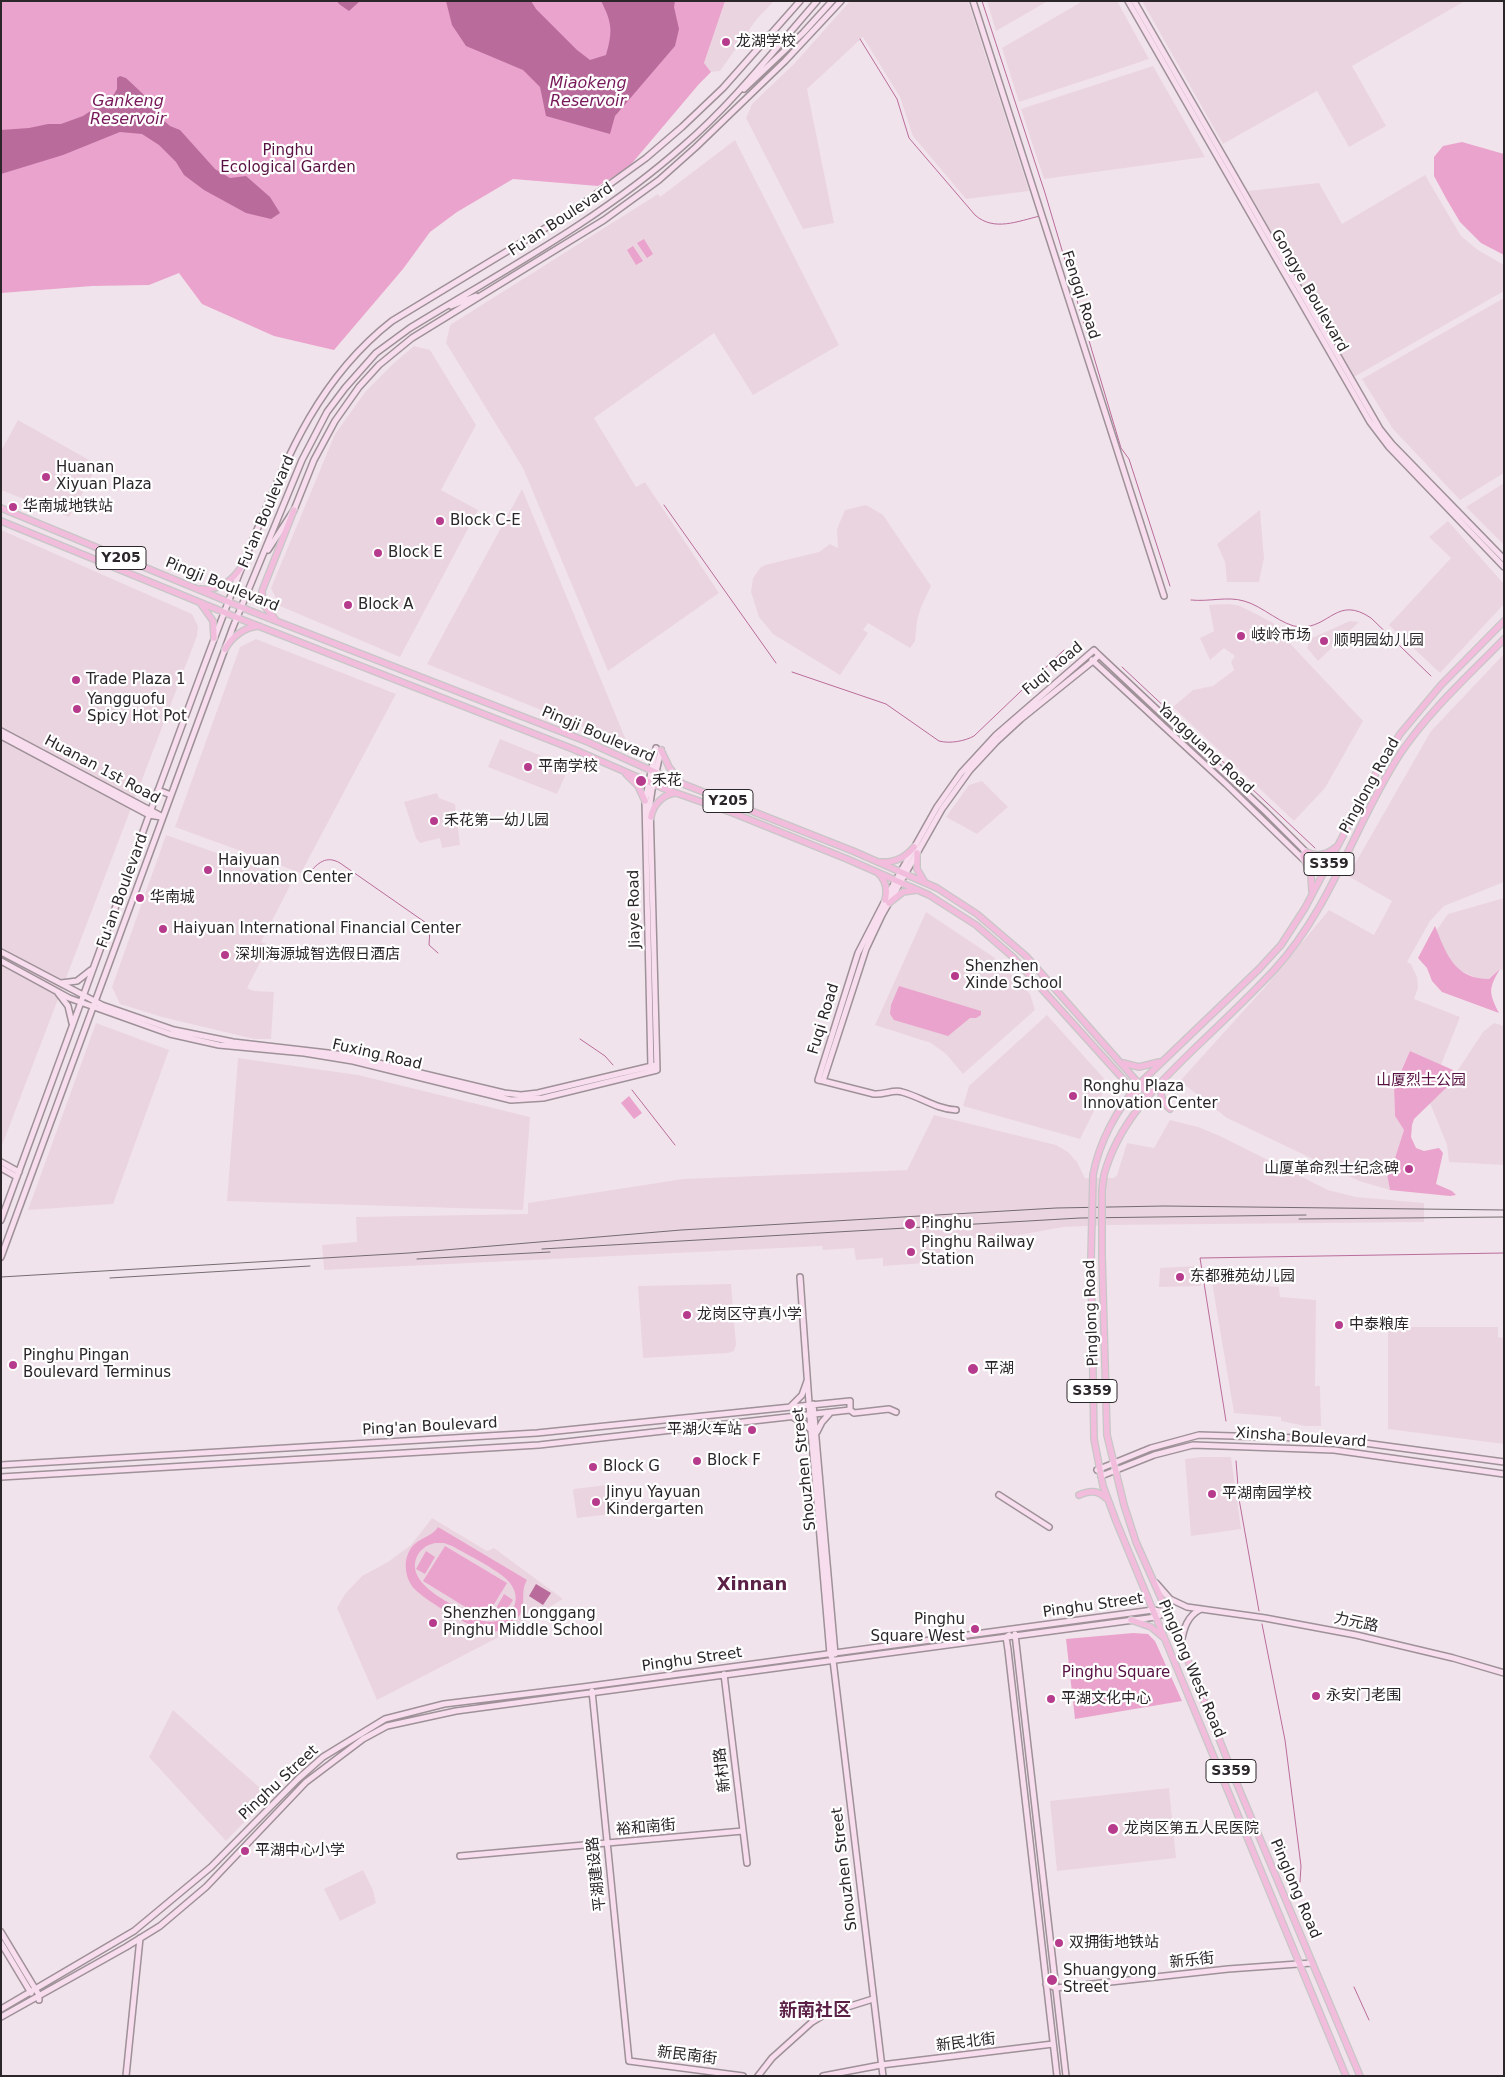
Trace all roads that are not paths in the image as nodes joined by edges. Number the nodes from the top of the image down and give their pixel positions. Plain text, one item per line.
1 (800, 1) edge
2 (817, 1) edge
3 (832, 1) edge
4 (841, 1) edge
5 (972, 1) edge
6 (1128, 1) edge
7 (1134, 1) edge
8 (713, 119) junction
9 (488, 292) junction
10 (437, 312) junction
11 (1, 508) edge
12 (294, 510) junction
13 (1, 521) edge
14 (1504, 559) edge
15 (260, 561) junction
16 (242, 566) junction
17 (1504, 567) edge
18 (194, 587) junction
19 (1164, 596) dead end
20 (197, 601) junction
21 (228, 601) junction
22 (241, 607) junction
23 (224, 612) junction
24 (237, 617) junction
25 (1504, 621) edge
26 (281, 622) junction
27 (261, 627) junction
28 (214, 638) junction
29 (1504, 640) edge
30 (225, 649) junction
31 (1099, 655) junction
32 (1088, 656) junction
33 (1093, 661) junction
34 (1, 731) edge
35 (1, 736) edge
36 (659, 749) joint
37 (610, 751) junction
38 (605, 763) junction
39 (618, 768) junction
40 (653, 771) junction
41 (650, 782) junction
42 (686, 785) junction
43 (158, 790) junction
44 (701, 790) junction
45 (677, 793) junction
46 (171, 795) junction
47 (697, 800) junction
48 (645, 801) junction
49 (150, 813) junction
50 (163, 817) junction
51 (651, 817) junction
52 (141, 838) junction
53 (154, 842) junction
54 (1340, 844) junction
55 (915, 850) junction
56 (1306, 852) junction
57 (875, 860) junction
58 (1304, 860) junction
59 (874, 870) junction
60 (903, 873) junction
61 (899, 880) junction
62 (928, 884) junction
63 (924, 892) junction
64 (1311, 898) junction
65 (887, 902) junction
66 (106, 934) junction
67 (118, 938) junction
68 (1, 952) edge
69 (1, 961) edge
70 (95, 964) junction
71 (57, 982) junction
72 (54, 990) junction
73 (83, 996) junction
74 (81, 1003) junction
75 (94, 1005) junction
76 (71, 1029) junction
77 (63, 1051) junction
78 (75, 1056) junction
79 (1117, 1059) junction
80 (1166, 1059) junction
81 (654, 1068) junction
82 (1167, 1075) junction
83 (1139, 1084) junction
84 (1133, 1092) junction
85 (1148, 1094) junction
86 (1143, 1101) junction
87 (1170, 1109) dead end
88 (956, 1110) dead end
89 (1, 1162) edge
90 (1, 1168) edge
91 (18, 1174) junction
92 (1, 1220) edge
93 (1, 1257) edge
94 (800, 1276) dead end
95 (808, 1378) junction
96 (811, 1405) junction
97 (788, 1408) junction
98 (850, 1410) junction
99 (830, 1412) junction
100 (896, 1412) dead end
101 (812, 1415) junction
102 (791, 1417) junction
103 (813, 1433) junction
104 (499, 1435) junction
105 (500, 1447) junction
106 (1504, 1462) edge
107 (1113, 1463) junction
108 (1, 1465) edge
109 (1114, 1470) junction
110 (1099, 1472) junction
111 (1504, 1474) edge
112 (1, 1477) edge
113 (1077, 1492) dead end
114 (999, 1495) dead end
115 (1108, 1501) junction
116 (1116, 1521) joint
117 (1049, 1527) dead end
118 (1155, 1582) junction
119 (1202, 1608) junction
120 (1154, 1610) junction
121 (1168, 1612) junction
122 (1156, 1617) junction
123 (1131, 1620) junction
124 (1014, 1629) junction
125 (1015, 1636) junction
126 (1006, 1637) junction
127 (1167, 1643) junction
128 (1181, 1643) junction
129 (833, 1653) junction
130 (833, 1660) junction
131 (1504, 1673) edge
132 (724, 1674) junction
133 (596, 1685) junction
134 (591, 1692) junction
135 (743, 1831) junction
136 (607, 1844) junction
137 (460, 1856) dead end
138 (747, 1863) dead end
139 (1, 1932) edge
140 (140, 1938) junction
141 (1, 1942) edge
142 (1299, 1962) junction
143 (1312, 1963) junction
144 (1046, 1984) junction
145 (1056, 1988) junction
146 (33, 1990) junction
147 (37, 1996) junction
148 (874, 1999) junction
149 (1, 2009) edge
150 (1, 2018) edge
151 (1053, 2044) junction
152 (629, 2061) joint
153 (881, 2065) junction
154 (126, 2076) edge
155 (742, 2076) edge
156 (758, 2076) edge
157 (823, 2076) edge
158 (883, 2076) edge
159 (1057, 2076) edge
160 (1066, 2076) edge
161 (1346, 2076) edge
162 (1360, 2076) edge

1 - 16 street, Fu'an Boulevard
2 - 8 street, Fu'an Boulevard
3 - 8 street
4 - 9 street
5 - 19 street, Fengqi Road
6 - 17 street, Gongye Boulevard
7 - 14 street, Gongye Boulevard
8 - 10 street, Fu'an Boulevard
9 - 10 street
9 - 12 street
10 - 15 street, Fu'an Boulevard
11 - 18 main road, Pingji Boulevard / Y205
12 - 15 street
12 - 26 main road
13 - 20 main road, Pingji Boulevard / Y205
15 - 22 street, Fu'an Boulevard
16 - 18 main road
16 - 21 street, Fu'an Boulevard
18 - 21 main road, Pingji Boulevard / Y205
20 - 23 main road, Pingji Boulevard / Y205
20 - 28 main road
21 - 22 main road, Pingji Boulevard / Y205
21 - 23 street, Fu'an Boulevard
22 - 24 street, Fu'an Boulevard
22 - 26 main road, Pingji Boulevard / Y205
23 - 24 main road, Pingji Boulevard / Y205
23 - 28 street, Fu'an Boulevard
24 - 27 main road, Pingji Boulevard / Y205
24 - 30 street, Fu'an Boulevard
25 - 54 main road, Pinglong Road / S359
26 - 37 main road, Pingji Boulevard / Y205
27 - 30 main road
27 - 38 main road, Pingji Boulevard / Y205
28 - 43 street, Fu'an Boulevard
29 - 82 main road, Pinglong Road / S359
30 - 46 street, Fu'an Boulevard
31 - 32 street, Fuqi Road
31 - 33 street, Fuqi Road
31 - 56 street, Yangguang Road
32 - 33 street, Yangguang Road
32 - 55 street, Fuqi Road
33 - 55 street, Fuqi Road
33 - 58 street, Yangguang Road
34 - 49 street, Huanan 1st Road
35 - 49 street, Huanan 1st Road
36 - 40 street, Jiaye Road
36 - 42 main road
37 - 38 main road
37 - 40 main road, Pingji Boulevard / Y205
38 - 39 main road, Pingji Boulevard / Y205
39 - 41 main road, Pingji Boulevard / Y205
39 - 48 main road
40 - 41 street, Jiaye Road
40 - 42 main road, Pingji Boulevard / Y205
41 - 45 main road, Pingji Boulevard / Y205
41 - 48 street, Jiaye Road
41 - 51 street, Jiaye Road
42 - 44 main road, Pingji Boulevard / Y205
43 - 46 street
43 - 49 street, Fu'an Boulevard
44 - 47 main road
44 - 57 main road, Pingji Boulevard / Y205
45 - 47 main road, Pingji Boulevard / Y205
45 - 51 main road
46 - 50 street, Fu'an Boulevard
47 - 59 main road, Pingji Boulevard / Y205
48 - 81 street, Jiaye Road
49 - 50 street, Huanan 1st Road
49 - 52 street, Fu'an Boulevard
50 - 53 street, Fu'an Boulevard
51 - 81 street, Jiaye Road
52 - 53 street
52 - 66 street, Fu'an Boulevard
53 - 67 street, Fu'an Boulevard
54 - 56 main road
54 - 64 main road, Pinglong Road / S359
55 - 57 main road
55 - 60 street, Fuqi Road
55 - 62 main road
56 - 58 main road
57 - 60 main road, Pingji Boulevard / Y205
58 - 64 main road
59 - 61 main road, Pingji Boulevard / Y205
59 - 65 main road
60 - 61 street, Fuqi Road
60 - 62 main road, Pingji Boulevard / Y205
61 - 63 main road, Pingji Boulevard / Y205
61 - 65 street, Fuqi Road
62 - 79 main road, Pingji Boulevard / Y205
63 - 65 main road
63 - 84 main road, Pingji Boulevard / Y205
64 - 80 main road, Pinglong Road / S359
65 - 88 street, Fuqi Road
66 - 67 street
66 - 70 street, Fu'an Boulevard
67 - 75 street, Fu'an Boulevard
68 - 71 street
69 - 72 street
70 - 71 street
70 - 73 street, Fu'an Boulevard
71 - 73 street
72 - 74 street
72 - 76 street
73 - 74 street, Fu'an Boulevard
73 - 75 street
74 - 75 street
74 - 76 street, Fu'an Boulevard
75 - 78 street, Fu'an Boulevard
75 - 81 street, Fuxing Road
76 - 77 street, Fu'an Boulevard
77 - 78 street
77 - 91 street, Fu'an Boulevard
78 - 93 street, Fu'an Boulevard
79 - 80 main road
79 - 83 main road, Pingji Boulevard / Y205
80 - 83 main road, Pinglong Road / S359
82 - 85 main road, Pinglong Road / S359
82 - 87 main road
83 - 84 main road, Pinglong Road / S359
83 - 85 main road, Pingji Boulevard / Y205
84 - 86 main road, Pingji Boulevard / Y205
84 - 110 main road, Pinglong Road / S359, bridge
85 - 86 main road, Pinglong Road / S359
86 - 107 main road, Pinglong Road / S359, bridge
89 - 91 street
90 - 91 street
91 - 92 street, Fu'an Boulevard
94 - 95 street, Shouzhen Street
95 - 96 street, Shouzhen Street
95 - 97 street
96 - 97 street, Ping'an Boulevard
96 - 98 street, Ping'an Boulevard
96 - 101 street, Shouzhen Street
97 - 104 street, Ping'an Boulevard
98 - 99 street, Ping'an Boulevard
98 - 100 street, Ping'an Boulevard
99 - 101 street, Ping'an Boulevard
99 - 103 street
101 - 102 street, Ping'an Boulevard
101 - 103 street, Shouzhen Street
102 - 103 street
102 - 105 street, Ping'an Boulevard
103 - 129 street, Shouzhen Street
104 - 105 street
104 - 108 street, Ping'an Boulevard
105 - 112 street, Ping'an Boulevard
106 - 107 street, Xinsha Boulevard
107 - 109 main road, Pinglong Road / S359
107 - 110 street, Xinsha Boulevard
109 - 110 street, Xinsha Boulevard
109 - 111 street, Xinsha Boulevard
109 - 118 main road, Pinglong Road / S359
110 - 115 main road, Pinglong Road / S359
113 - 115 main road
114 - 117 street
115 - 116 main road, Pinglong Road / S359
116 - 120 main road, Pinglong West Road / S359
118 - 119 street, 力元路
118 - 121 main road, Pinglong Road / S359
119 - 128 street
119 - 131 street, 力元路
120 - 121 street, Pinghu Street
120 - 122 main road, Pinglong West Road / S359
120 - 124 street, Pinghu Street
121 - 122 street, Pinghu Street
121 - 128 main road, Pinglong Road / S359
122 - 123 street, Pinghu Street
122 - 127 main road, Pinglong West Road / S359
123 - 125 street, Pinghu Street
123 - 127 main road
124 - 125 street
124 - 126 street
124 - 129 street, Pinghu Street
125 - 126 street, Pinghu Street
125 - 145 street
126 - 130 street, Pinghu Street
126 - 144 street
127 - 142 main road, Pinglong West Road / S359
128 - 143 main road, Pinglong Road / S359
129 - 130 street, Shouzhen Street
129 - 133 street, Pinghu Street
130 - 132 street, Pinghu Street
130 - 148 street, Shouzhen Street
132 - 134 street, Pinghu Street
132 - 135 street, 新村路
133 - 134 street
133 - 146 street, Pinghu Street
134 - 136 street, 平湖建设路
134 - 140 street, Pinghu Street
135 - 136 street, 裕和南街
135 - 138 street, 新村路
136 - 137 street, 裕和南街
136 - 152 street, 平湖建设路
139 - 146 street
140 - 147 street, Pinghu Street
140 - 154 street
141 - 146 street
142 - 143 street, 新乐街
142 - 145 street, 新乐街
142 - 161 main road, Pinglong West Road / S359
143 - 162 main road, Pinglong Road / S359
144 - 145 street, 新乐街
144 - 151 street
145 - 160 street
146 - 147 street
146 - 149 street, Pinghu Street
147 - 150 street, Pinghu Street
148 - 153 street, Shouzhen Street
148 - 156 street
151 - 153 street, 新民北街
151 - 159 street
152 - 155 street, 新民南街
153 - 157 street
153 - 158 street, Shouzhen Street

